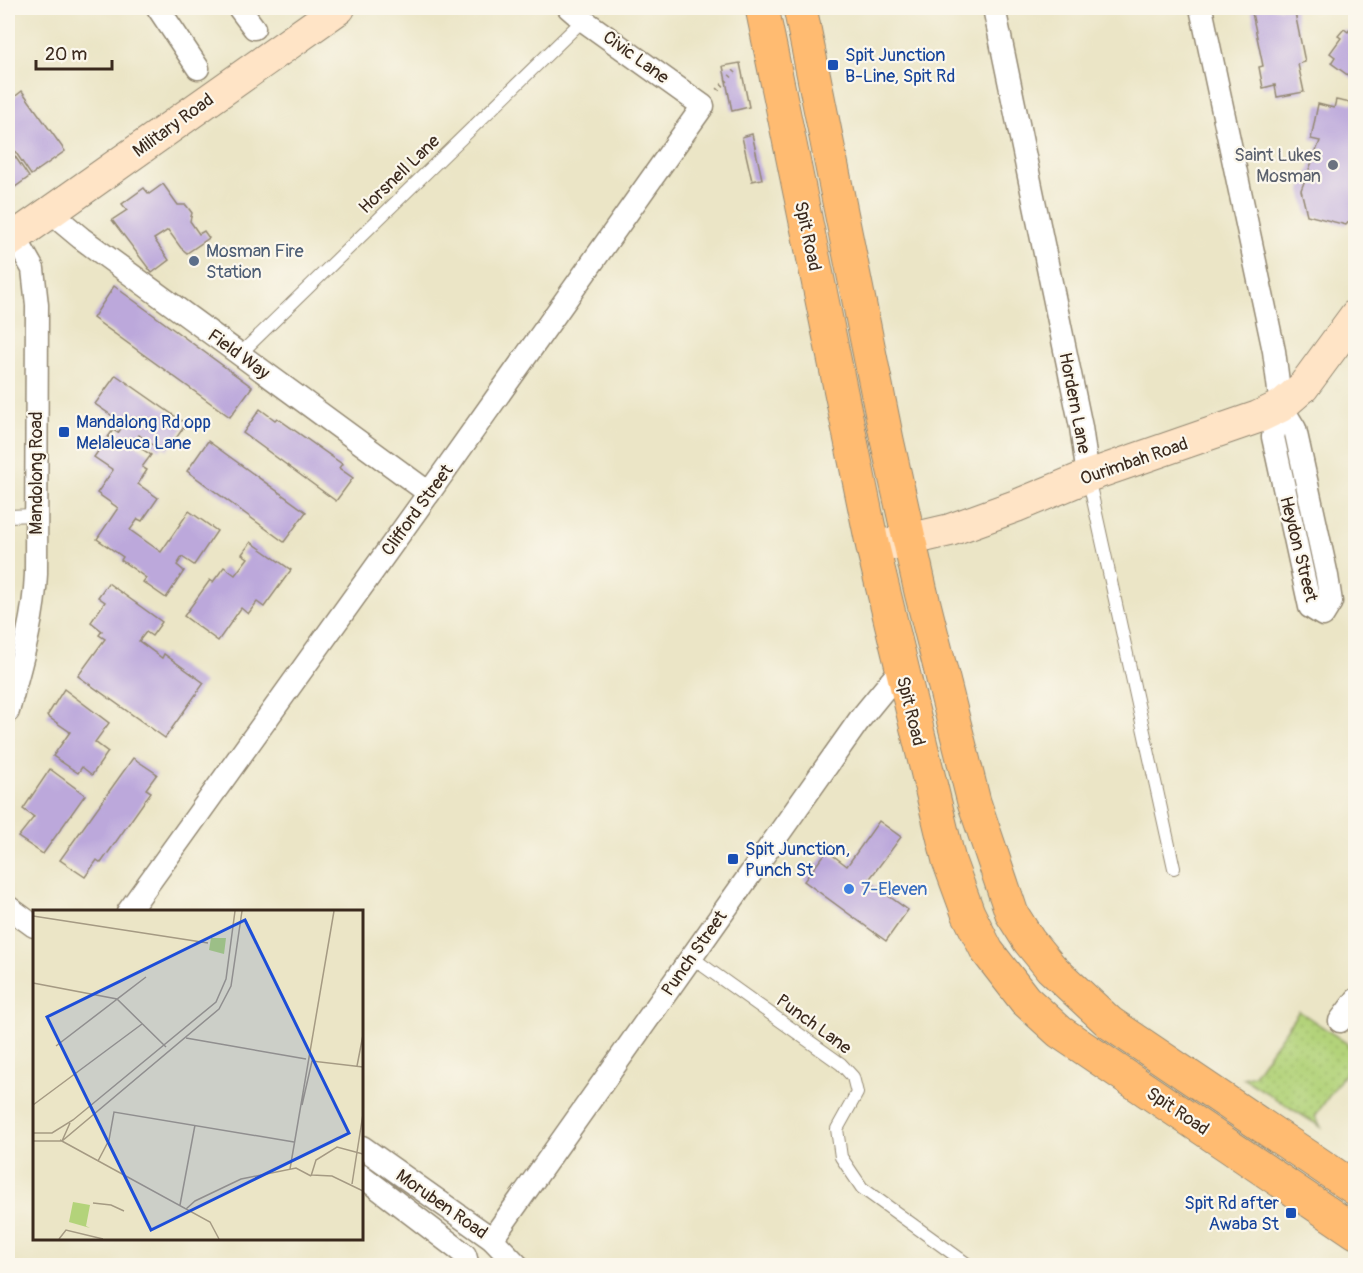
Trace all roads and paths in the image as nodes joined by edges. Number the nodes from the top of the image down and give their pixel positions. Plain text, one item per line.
1 (158, 8) edge
2 (238, 8) edge
3 (339, 8) edge
4 (762, 8) edge
5 (800, 8) edge
6 (994, 8) edge
7 (1201, 8) edge
8 (576, 14) edge
9 (254, 28) dead end
10 (198, 68) dead end
11 (703, 106) joint
12 (51, 213) junction
13 (11, 240) edge
14 (1356, 315) edge
15 (240, 354) junction
16 (1281, 406) junction
17 (1088, 476) junction
18 (429, 493) junction
19 (35, 515) junction
20 (8, 516) edge
21 (910, 540) junction
22 (873, 548) junction
23 (901, 669) junction
24 (8, 711) edge
25 (1174, 868) dead end
26 (8, 908) edge
27 (129, 910) edge
28 (33, 925) edge
29 (691, 957) junction
30 (1356, 1000) edge
31 (1340, 1021) dead end
32 (363, 1148) edge
33 (363, 1177) edge
34 (1356, 1189) edge
35 (1356, 1232) edge
36 (492, 1239) junction
37 (468, 1266) edge
38 (518, 1266) edge
39 (970, 1266) edge

1 - 10 street
2 - 9 street
3 - 12 main road, Military Road
4 - 22 highway, Spit Road
5 - 21 highway, Spit Road
6 - 17 street, Hordern Lane
7 - 16 street, Heydon Street
8 - 11 street, Civic Lane
8 - 15 lane, Horsnell Lane
11 - 18 street, Clifford Street
12 - 13 main road, Military Road
12 - 15 street, Field Way
13 - 19 street, Mandolong Road
14 - 16 main road, Ourimbah Road
15 - 18 street, Field Way
16 - 16 street, Heydon Street
16 - 17 main road, Ourimbah Road
17 - 21 main road, Ourimbah Road
17 - 25 lane, Hordern Lane
18 - 27 street, Clifford Street
19 - 20 lane
19 - 24 street, Mandolong Road
21 - 22 main road, Ourimbah Road
21 - 34 highway, Spit Road
22 - 23 highway, Spit Road
23 - 29 street, Punch Street
23 - 35 highway, Spit Road
26 - 28 street
29 - 36 street, Punch Street
29 - 39 lane, Punch Lane
30 - 31 street
32 - 36 street, Moruben Road
33 - 37 street, Moruben Road
36 - 38 street, Moruben Road

